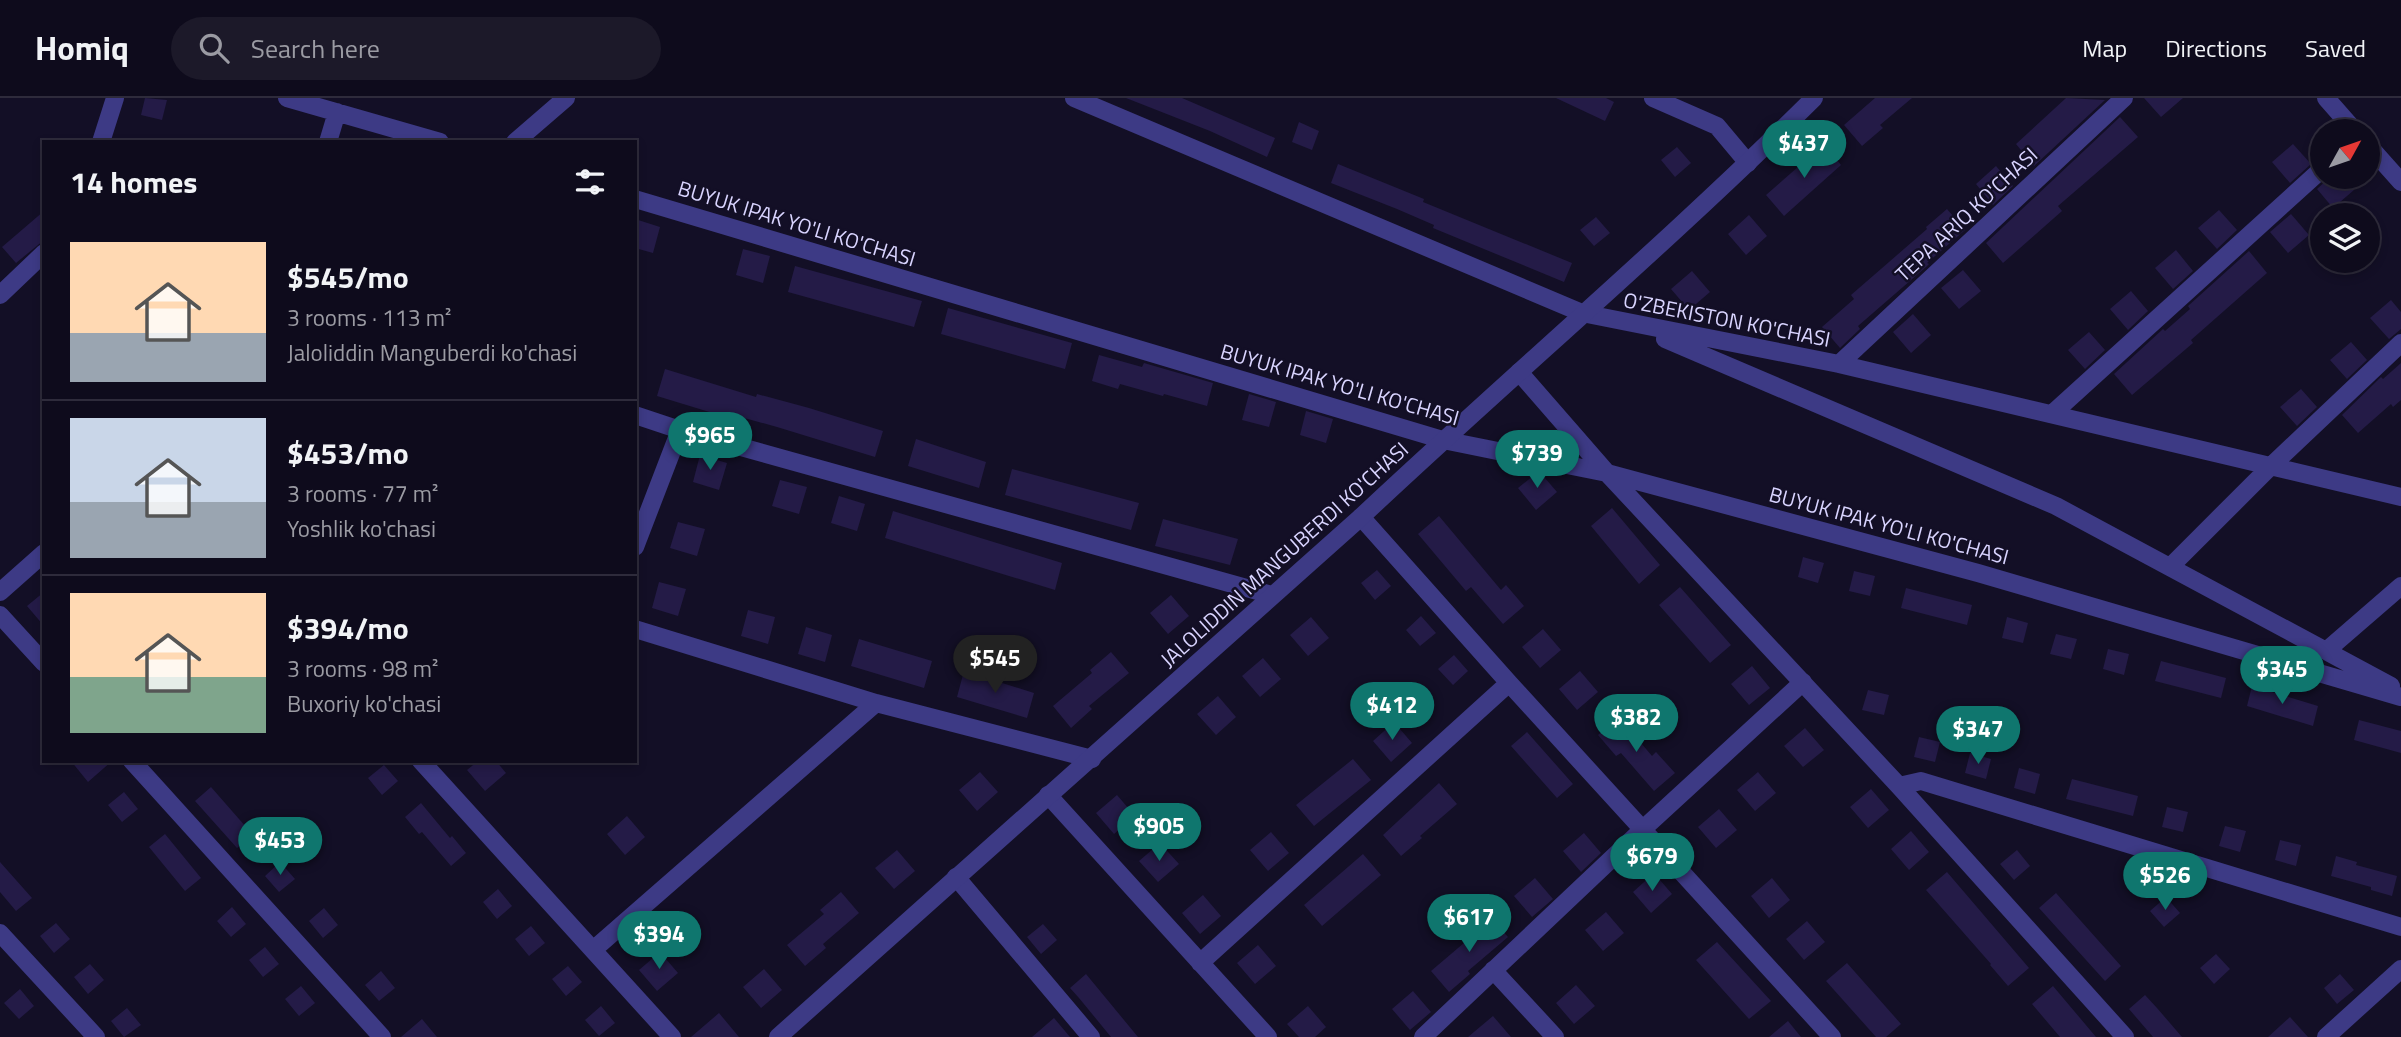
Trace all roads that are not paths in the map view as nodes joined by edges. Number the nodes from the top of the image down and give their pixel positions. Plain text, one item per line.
1 (115, 98) edge
2 (287, 98) edge
3 (566, 98) edge
4 (1074, 98) edge
5 (1653, 98) edge
6 (1814, 98) edge
7 (2124, 98) edge
8 (2326, 98) edge
9 (337, 112) junction
10 (2344, 119) edge
11 (102, 140) edge
12 (329, 140) edge
13 (433, 140) edge
14 (517, 140) edge
15 (2380, 158) edge
16 (1748, 163) junction
17 (2310, 180) edge
18 (2401, 182) edge
19 (637, 200) edge
20 (42, 255) edge
21 (0, 295) edge
22 (1582, 313) junction
23 (1633, 325) junction
24 (2401, 343) edge
25 (1839, 364) junction
26 (1519, 372) junction
27 (2052, 414) junction
28 (637, 416) edge
29 (680, 430) junction
30 (1443, 440) junction
31 (2271, 466) junction
32 (1607, 473) junction
33 (2401, 497) edge
34 (1362, 517) junction
35 (637, 542) edge
36 (42, 555) edge
37 (2170, 567) junction
38 (2401, 586) edge
39 (0, 592) edge
40 (1272, 594) junction
41 (0, 615) edge
42 (637, 630) edge
43 (2326, 651) junction
44 (42, 661) edge
45 (1803, 682) junction
46 (1509, 683) junction
47 (2401, 692) edge
48 (2401, 697) edge
49 (876, 703) junction
50 (1092, 759) junction
51 (134, 763) edge
52 (427, 768) edge
53 (1899, 786) junction
54 (1048, 794) junction
55 (1643, 828) junction
56 (956, 877) junction
57 (2401, 927) edge
58 (0, 933) edge
59 (593, 950) junction
60 (1200, 962) junction
61 (2401, 968) edge
62 (1493, 970) junction
63 (96, 1037) edge
64 (382, 1037) edge
65 (672, 1037) edge
66 (778, 1037) edge
67 (1091, 1037) edge
68 (1268, 1037) edge
69 (1423, 1037) edge
70 (1555, 1037) edge
71 (1832, 1037) edge
72 (2125, 1037) edge
73 (2326, 1037) edge

1 - 11 street
2 - 9 street
3 - 14 street
4 - 22 street, O'ZBEKISTON KO'CHASI
5 - 16 street
6 - 16 street, JALOLIDDIN MANGUBERDI KO'CHASI
7 - 25 street, TEPA ARIQ KO'CHASI
8 - 10 street
9 - 12 street
9 - 13 street
15 - 18 street
16 - 22 street, JALOLIDDIN MANGUBERDI KO'CHASI
17 - 27 street
19 - 30 street, BUYUK IPAK YO'LI KO'CHASI
20 - 21 street
22 - 23 street, O'ZBEKISTON KO'CHASI
22 - 26 street, JALOLIDDIN MANGUBERDI KO'CHASI
23 - 25 street, O'ZBEKISTON KO'CHASI
23 - 37 street
24 - 31 street
25 - 27 street, O'ZBEKISTON KO'CHASI
26 - 30 street, JALOLIDDIN MANGUBERDI KO'CHASI
26 - 32 street
27 - 31 street, O'ZBEKISTON KO'CHASI
28 - 29 street
29 - 35 street
29 - 40 street
30 - 32 street, BUYUK IPAK YO'LI KO'CHASI
30 - 34 street, JALOLIDDIN MANGUBERDI KO'CHASI
31 - 33 street, O'ZBEKISTON KO'CHASI
31 - 37 street
32 - 45 street
32 - 48 street, BUYUK IPAK YO'LI KO'CHASI
34 - 40 street, JALOLIDDIN MANGUBERDI KO'CHASI
34 - 46 street
36 - 39 street
37 - 43 street
38 - 43 street
40 - 50 street, JALOLIDDIN MANGUBERDI KO'CHASI
41 - 44 street
42 - 49 street
43 - 47 street
45 - 53 street
45 - 55 street
46 - 55 street
46 - 60 street
49 - 50 street
49 - 59 street
50 - 54 street, JALOLIDDIN MANGUBERDI KO'CHASI
51 - 64 street
52 - 59 street
53 - 57 street
53 - 72 street
54 - 56 street, JALOLIDDIN MANGUBERDI KO'CHASI
54 - 60 street
55 - 62 street
55 - 71 street
56 - 66 street, JALOLIDDIN MANGUBERDI KO'CHASI
56 - 67 street
58 - 63 street
59 - 65 street
60 - 68 street
61 - 73 street
62 - 69 street
62 - 70 street

